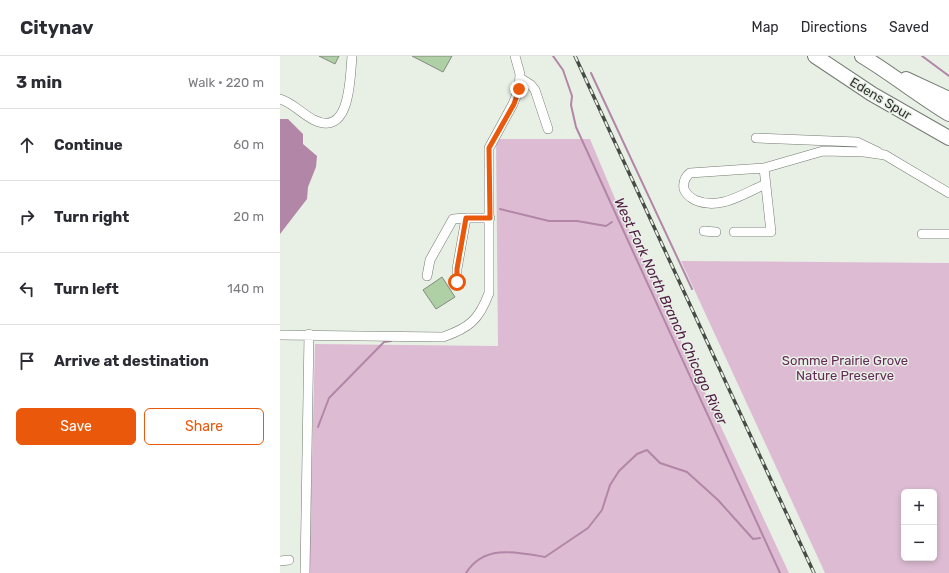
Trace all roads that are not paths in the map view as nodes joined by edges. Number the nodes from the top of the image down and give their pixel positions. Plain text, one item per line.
1 (352, 56) edge
2 (514, 56) edge
3 (815, 56) edge
4 (862, 56) edge
5 (887, 71) junction
6 (520, 78) junction
7 (872, 94) junction
8 (280, 99) edge
9 (949, 99) edge
10 (949, 114) edge
11 (548, 129) dead end
12 (756, 138) dead end
13 (949, 138) edge
14 (949, 144) edge
15 (885, 155) junction
16 (764, 168) junction
17 (766, 184) junction
18 (949, 193) edge
19 (466, 218) junction
20 (490, 218) junction
21 (704, 231) dead end
22 (716, 232) dead end
23 (734, 232) dead end
24 (922, 234) dead end
25 (949, 234) edge
26 (427, 276) dead end
27 (457, 282) dead end
28 (280, 334) edge
29 (309, 334) junction
30 (304, 573) edge

1 - 8 lane
2 - 6 lane
3 - 7 highway, Edens Spur
4 - 5 highway, Edens Spur
5 - 9 highway
5 - 10 highway, Edens Spur
6 - 11 lane
6 - 20 lane
7 - 13 highway, Edens Spur
7 - 14 highway
12 - 15 lane
15 - 16 lane
15 - 18 lane
16 - 17 lane
16 - 17 lane
17 - 23 lane
19 - 20 lane
19 - 26 lane
19 - 27 lane
20 - 29 lane
21 - 22 lane
24 - 25 lane
28 - 29 lane
29 - 30 lane

